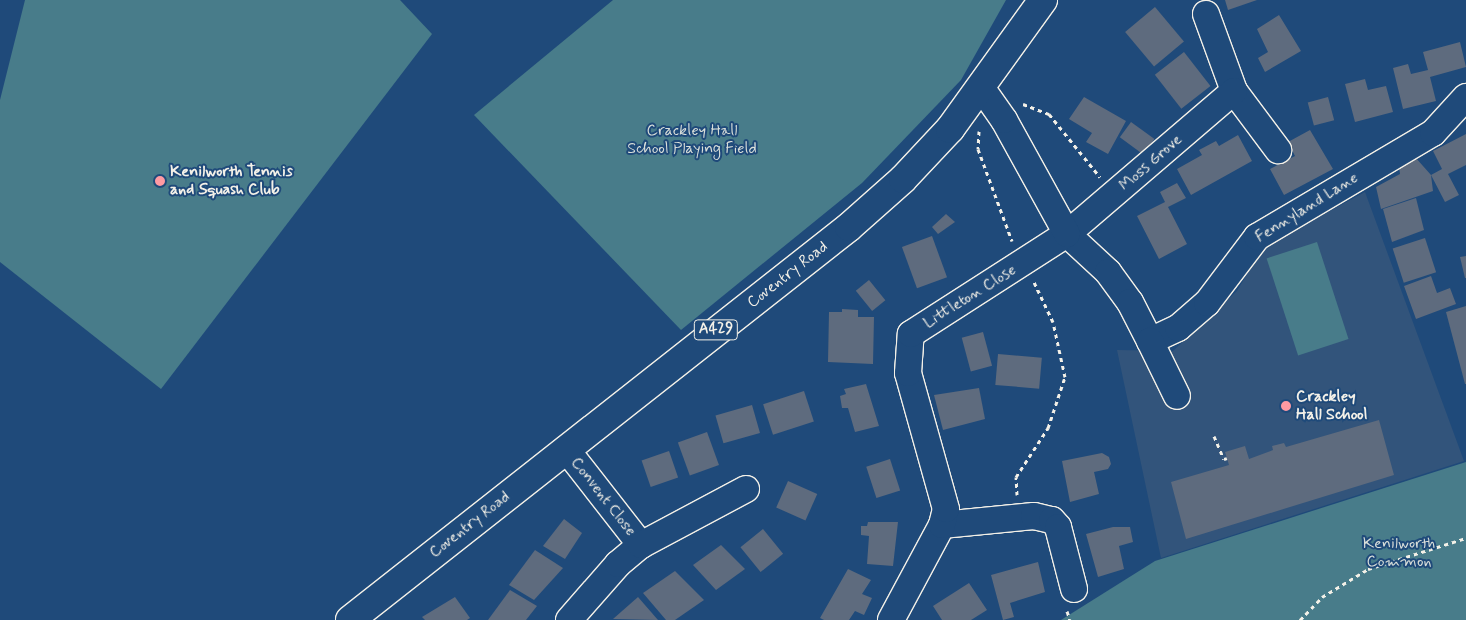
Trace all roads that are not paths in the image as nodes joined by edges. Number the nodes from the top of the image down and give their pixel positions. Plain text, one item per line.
1 (1043, 0) edge
2 (1206, 14) dead end
3 (982, 89) junction
4 (1234, 91) junction
5 (1466, 98) edge
6 (1278, 150) dead end
7 (1067, 234) junction
8 (1150, 341) junction
9 (1177, 396) dead end
10 (566, 448) junction
11 (746, 489) dead end
12 (942, 525) junction
13 (640, 545) junction
14 (1069, 596) road end
15 (350, 620) edge
16 (569, 620) edge
17 (891, 620) edge

1 - 3 main road, Coventry Road / A429
2 - 4 street
3 - 7 street
3 - 10 main road, Coventry Road / A429
4 - 6 street
4 - 7 street, Moss Grove
5 - 8 street, Fennyland Lane
7 - 8 street
7 - 12 street, Littleton Close
8 - 9 street
10 - 13 street, Convent Close
10 - 15 main road, Coventry Road / A429
11 - 13 street, Convent Close
12 - 14 street
12 - 17 street, Littleton Close
13 - 16 street, Convent Close

